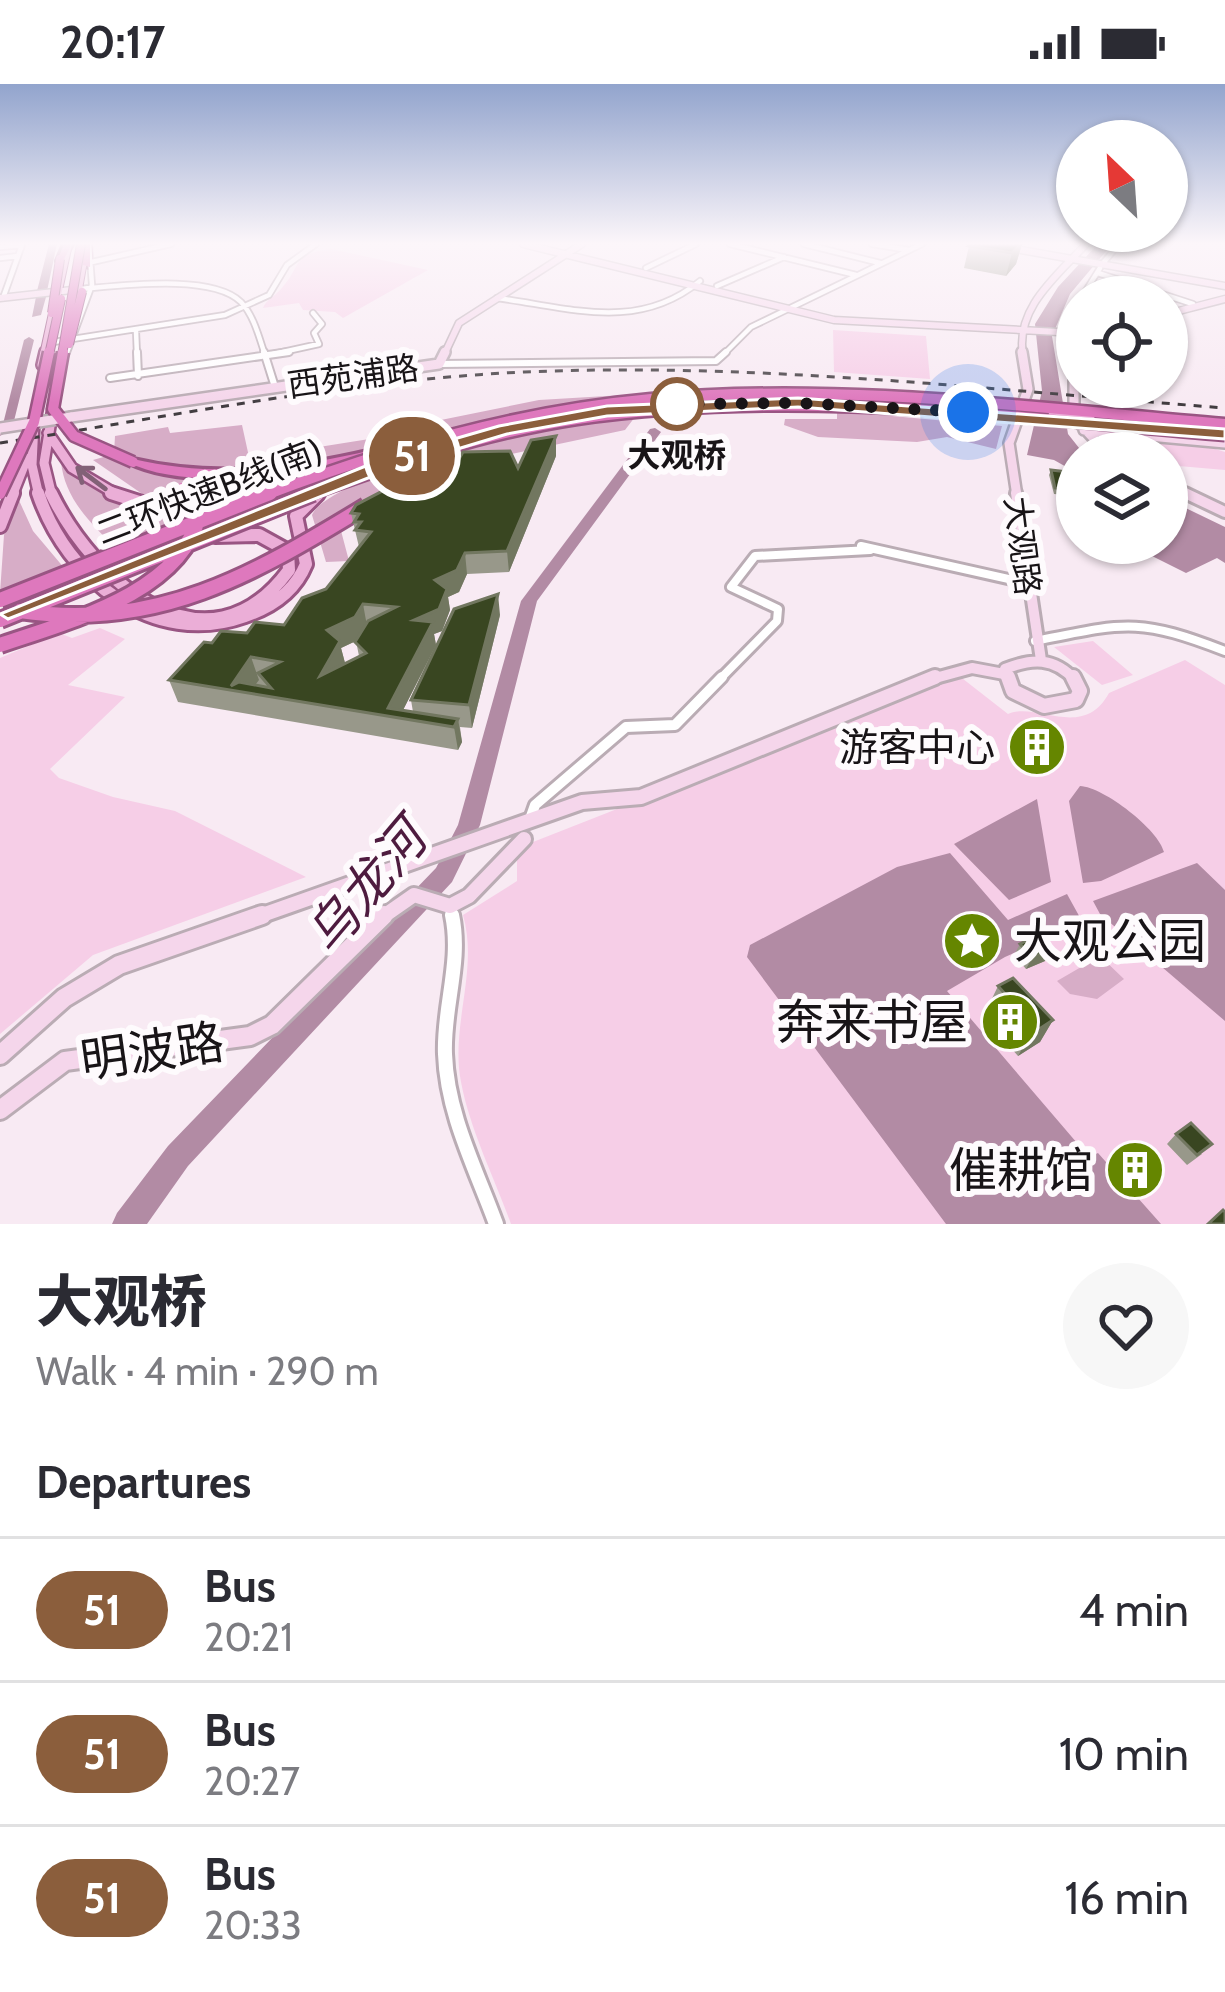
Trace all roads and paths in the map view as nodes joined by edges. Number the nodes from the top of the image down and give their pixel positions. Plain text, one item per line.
1 (51, 297) edge
2 (56, 297) edge
3 (63, 297) edge
4 (72, 297) edge
5 (80, 297) edge
6 (83, 297) edge
7 (235, 297) edge
8 (263, 297) edge
9 (678, 297) edge
10 (752, 297) edge
11 (755, 297) edge
12 (812, 297) edge
13 (1045, 297) edge
14 (1177, 297) edge
15 (1225, 297) edge
16 (497, 298) joint
17 (1193, 304) junction
18 (1188, 306) edge
19 (1188, 307) edge
20 (244, 308) junction
21 (791, 308) junction
22 (314, 313) dead end
23 (1026, 328) junction
24 (136, 331) junction
25 (1056, 331) edge
26 (72, 340) junction
27 (49, 342) junction
28 (263, 356) junction
29 (63, 359) junction
30 (439, 364) junction
31 (138, 376) junction
32 (110, 379) dead end
33 (275, 387) junction
34 (705, 406) junction
35 (1075, 408) edge
36 (1005, 413) junction
37 (516, 418) junction
38 (1089, 423) junction
39 (0, 428) edge
40 (48, 429) junction
41 (1095, 432) edge
42 (1225, 432) edge
43 (30, 448) junction
44 (133, 462) junction
45 (434, 470) edge
46 (0, 474) edge
47 (355, 475) junction
48 (320, 482) junction
49 (0, 494) edge
50 (1188, 495) edge
51 (380, 498) edge
52 (1225, 512) edge
53 (0, 526) edge
54 (152, 554) junction
55 (128, 560) junction
56 (1026, 583) junction
57 (0, 609) edge
58 (1035, 641) junction
59 (0, 645) edge
60 (1225, 650) edge
61 (1041, 660) junction
62 (1004, 674) junction
63 (526, 830) junction
64 (443, 906) junction
65 (0, 1055) edge
66 (0, 1110) edge
67 (496, 1224) edge

1 - 27 highway, bridge
2 - 27 main road
3 - 27 highway, bridge
4 - 29 highway, bridge
5 - 26 main road
6 - 29 highway, bridge
7 - 20 street
8 - 20 street
9 - 16 street
10 - 21 street
11 - 21 street
12 - 21 street
13 - 23 street
14 - 17 street
15 - 17 street
15 - 19 street
16 - 30 street
17 - 18 street
20 - 24 street
20 - 28 street
21 - 23 street
21 - 30 street, 西苑浦路
22 - 28 street
23 - 25 street
23 - 56 street, 大观路
24 - 26 street
24 - 31 street
26 - 27 street
26 - 29 main road
27 - 43 main road
27 - 49 highway, bridge
28 - 31 street
28 - 33 street
29 - 40 main road
29 - 44 highway, bridge
30 - 33 street, 西苑浦路
31 - 32 street
33 - 39 street, 西苑浦路, bridge
34 - 42 highway, bridge
34 - 45 highway, bridge
34 - 57 highway, bridge
35 - 38 street
36 - 38 main road, bridge
36 - 47 main road
36 - 48 main road
37 - 42 highway, 二环快速B线(南), bridge
37 - 44 highway, bridge
37 - 57 highway, 二环快速B线(南), bridge
38 - 41 street
38 - 42 street
38 - 42 main road
48 -> 40 main road
40 - 54 main road
43 - 46 main road
43 - 47 main road
43 - 53 main road
44 - 59 highway, bridge
47 - 54 main road
48 - 55 main road
50 - 52 street
51 - 57 highway, bridge
54 - 55 main road
55 - 57 main road, bridge
56 - 58 street, 大观路
56 - 63 street
58 - 60 street
58 - 61 street, 大观路
61 - 62 street
61 - 62 street
62 - 63 street
63 - 64 street
63 - 65 street
64 - 66 street, 明波路
64 - 67 street

